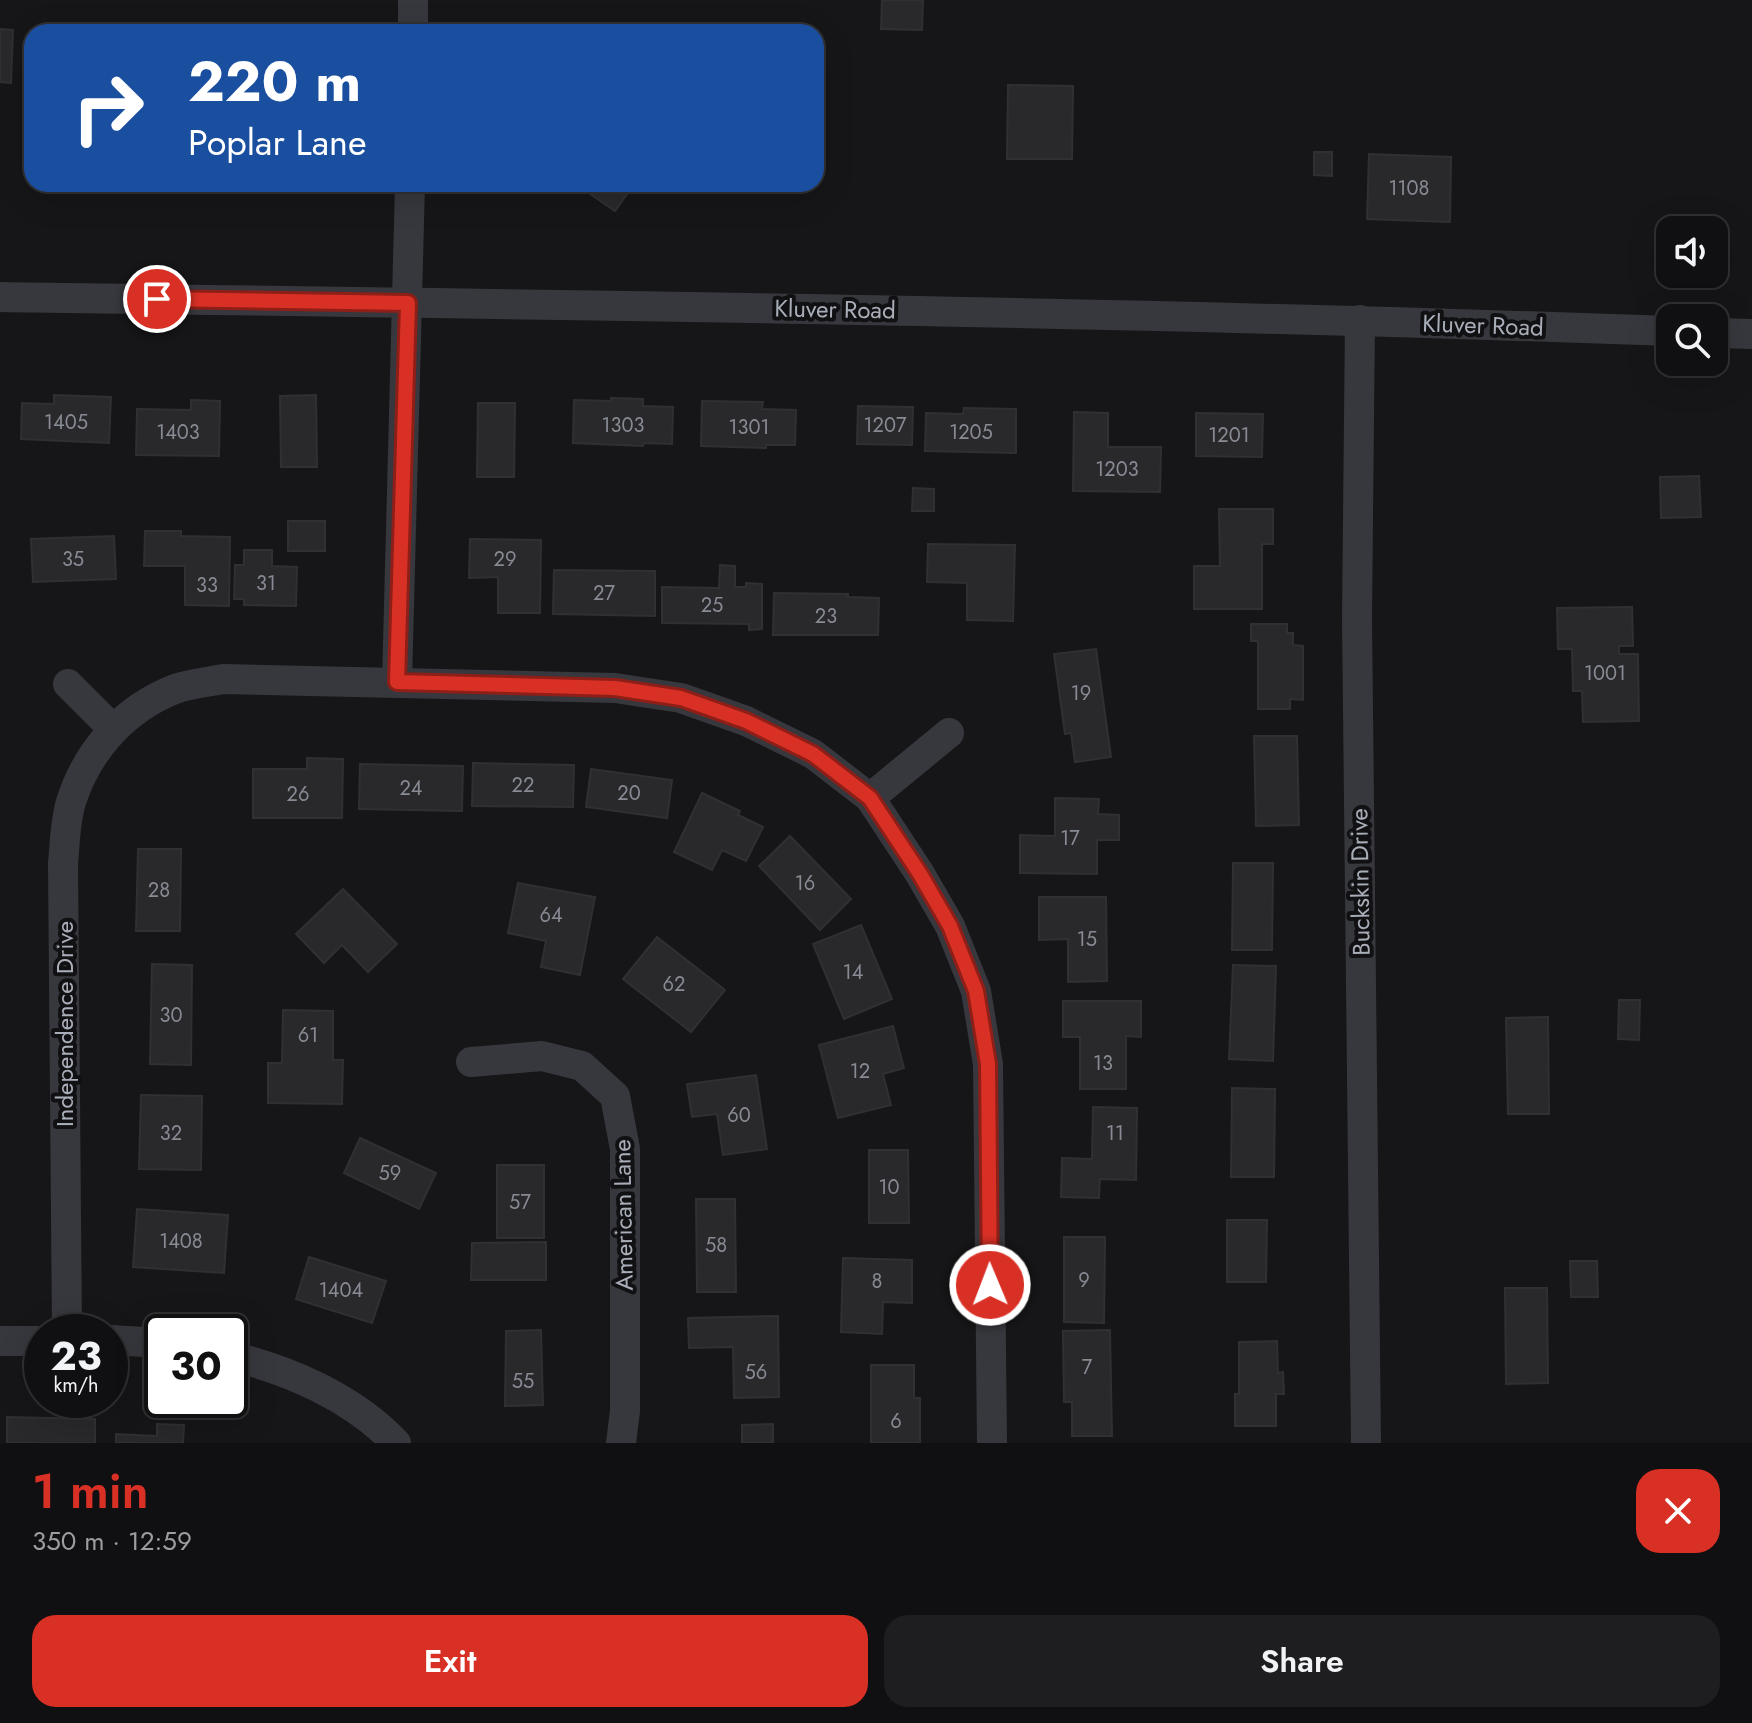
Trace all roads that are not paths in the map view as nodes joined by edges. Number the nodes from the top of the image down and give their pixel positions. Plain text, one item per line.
1 (413, 0) edge
2 (413, 24) edge
3 (410, 192) edge
4 (0, 297) edge
5 (408, 303) junction
6 (1360, 320) junction
7 (1656, 331) edge
8 (1728, 333) edge
9 (1752, 334) edge
10 (397, 682) junction
11 (68, 684) dead end
12 (113, 729) junction
13 (949, 733) dead end
14 (870, 798) junction
15 (471, 1062) dead end
16 (67, 1314) edge
17 (0, 1341) edge
18 (24, 1341) edge
19 (248, 1360) edge
20 (396, 1443) edge
21 (621, 1443) edge
22 (992, 1443) edge
23 (1366, 1443) edge

1 - 2 street
3 - 5 street
4 - 5 street, Kluver Road
5 - 6 street, Kluver Road
5 - 10 street
6 - 7 street, Kluver Road
6 - 23 street, Buckskin Drive
8 - 9 street
10 - 12 street, Independence Drive
10 - 14 street, Independence Drive
11 - 12 street
12 - 16 street, Independence Drive
13 - 14 street
14 - 22 street, Independence Drive
15 - 21 street, American Lane
17 - 18 street
19 - 20 street

